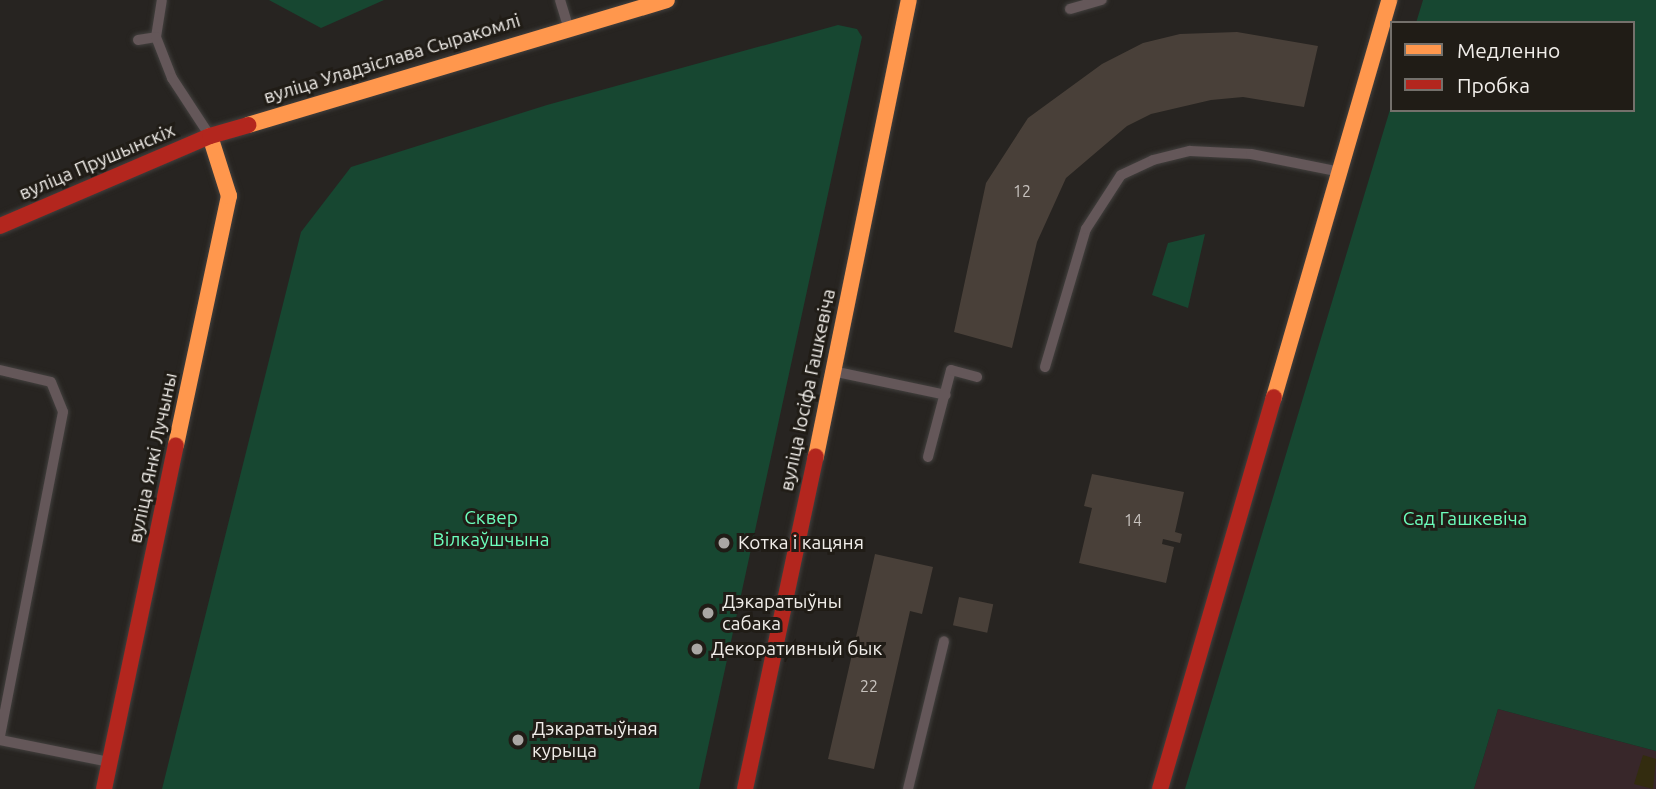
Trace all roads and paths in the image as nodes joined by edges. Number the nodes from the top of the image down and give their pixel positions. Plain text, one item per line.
1 (162, 0) edge
2 (560, 0) edge
3 (667, 0) edge
4 (909, 0) edge
5 (1102, 0) edge
6 (1389, 0) edge
7 (1070, 9) dead end
8 (568, 28) junction
9 (156, 37) junction
10 (138, 40) dead end
11 (211, 136) junction
12 (1339, 172) junction
13 (0, 226) edge
14 (1045, 367) dead end
15 (0, 370) edge
16 (833, 371) junction
17 (977, 377) dead end
18 (946, 395) junction
19 (929, 457) dead end
20 (944, 640) dead end
21 (0, 738) edge
22 (110, 762) junction
23 (104, 789) edge
24 (745, 789) edge
25 (908, 789) edge
26 (1160, 789) edge

1 - 9 lane
2 - 8 lane
3 - 8 street, вуліца Уладзіслава Сыракомлі
4 - 16 street, вуліца Іосіфа Гашкевіча
5 - 7 lane
6 - 12 street
8 - 11 street, вуліца Уладзіслава Сыракомлі
9 - 10 lane
9 - 11 lane
11 - 13 street, вуліца Прушынскіх
11 - 22 street, вуліца Янкі Лучыны
12 - 14 lane
12 - 26 street
15 - 21 lane
16 - 18 lane
16 - 24 street, вуліца Іосіфа Гашкевіча
17 - 18 lane
18 - 19 lane
20 - 25 lane
21 - 22 lane
22 - 23 street, вуліца Янкі Лучыны

